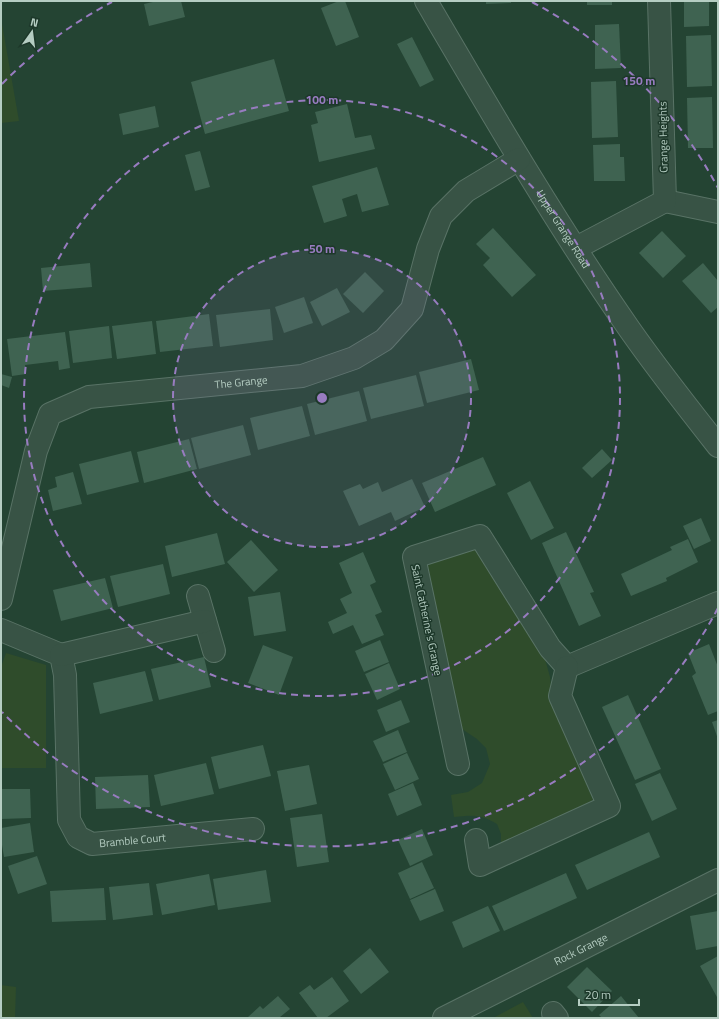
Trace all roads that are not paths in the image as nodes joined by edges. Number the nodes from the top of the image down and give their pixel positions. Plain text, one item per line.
1 (426, 1) edge
2 (660, 1) edge
3 (519, 159) junction
4 (664, 201) junction
5 (718, 212) edge
6 (576, 248) junction
7 (718, 446) edge
8 (198, 596) dead end
9 (1, 599) edge
10 (718, 603) edge
11 (205, 621) junction
12 (1, 630) edge
13 (214, 651) dead end
14 (61, 655) junction
15 (567, 666) junction
16 (458, 764) dead end
17 (253, 829) dead end
18 (476, 840) dead end
19 (718, 880) edge
20 (444, 1018) edge

1 - 3 street, Upper Grange Road
2 - 4 street, Grange Heights
3 - 6 street, Upper Grange Road
3 - 9 street, The Grange
4 - 5 street
4 - 6 street
6 - 7 street, Upper Grange Road
8 - 11 street
10 - 15 street
11 - 13 street
11 - 14 street
12 - 14 street
14 - 17 street, Bramble Court
15 - 16 street, Saint Catherine's Grange
15 - 18 street
19 - 20 street, Rock Grange

